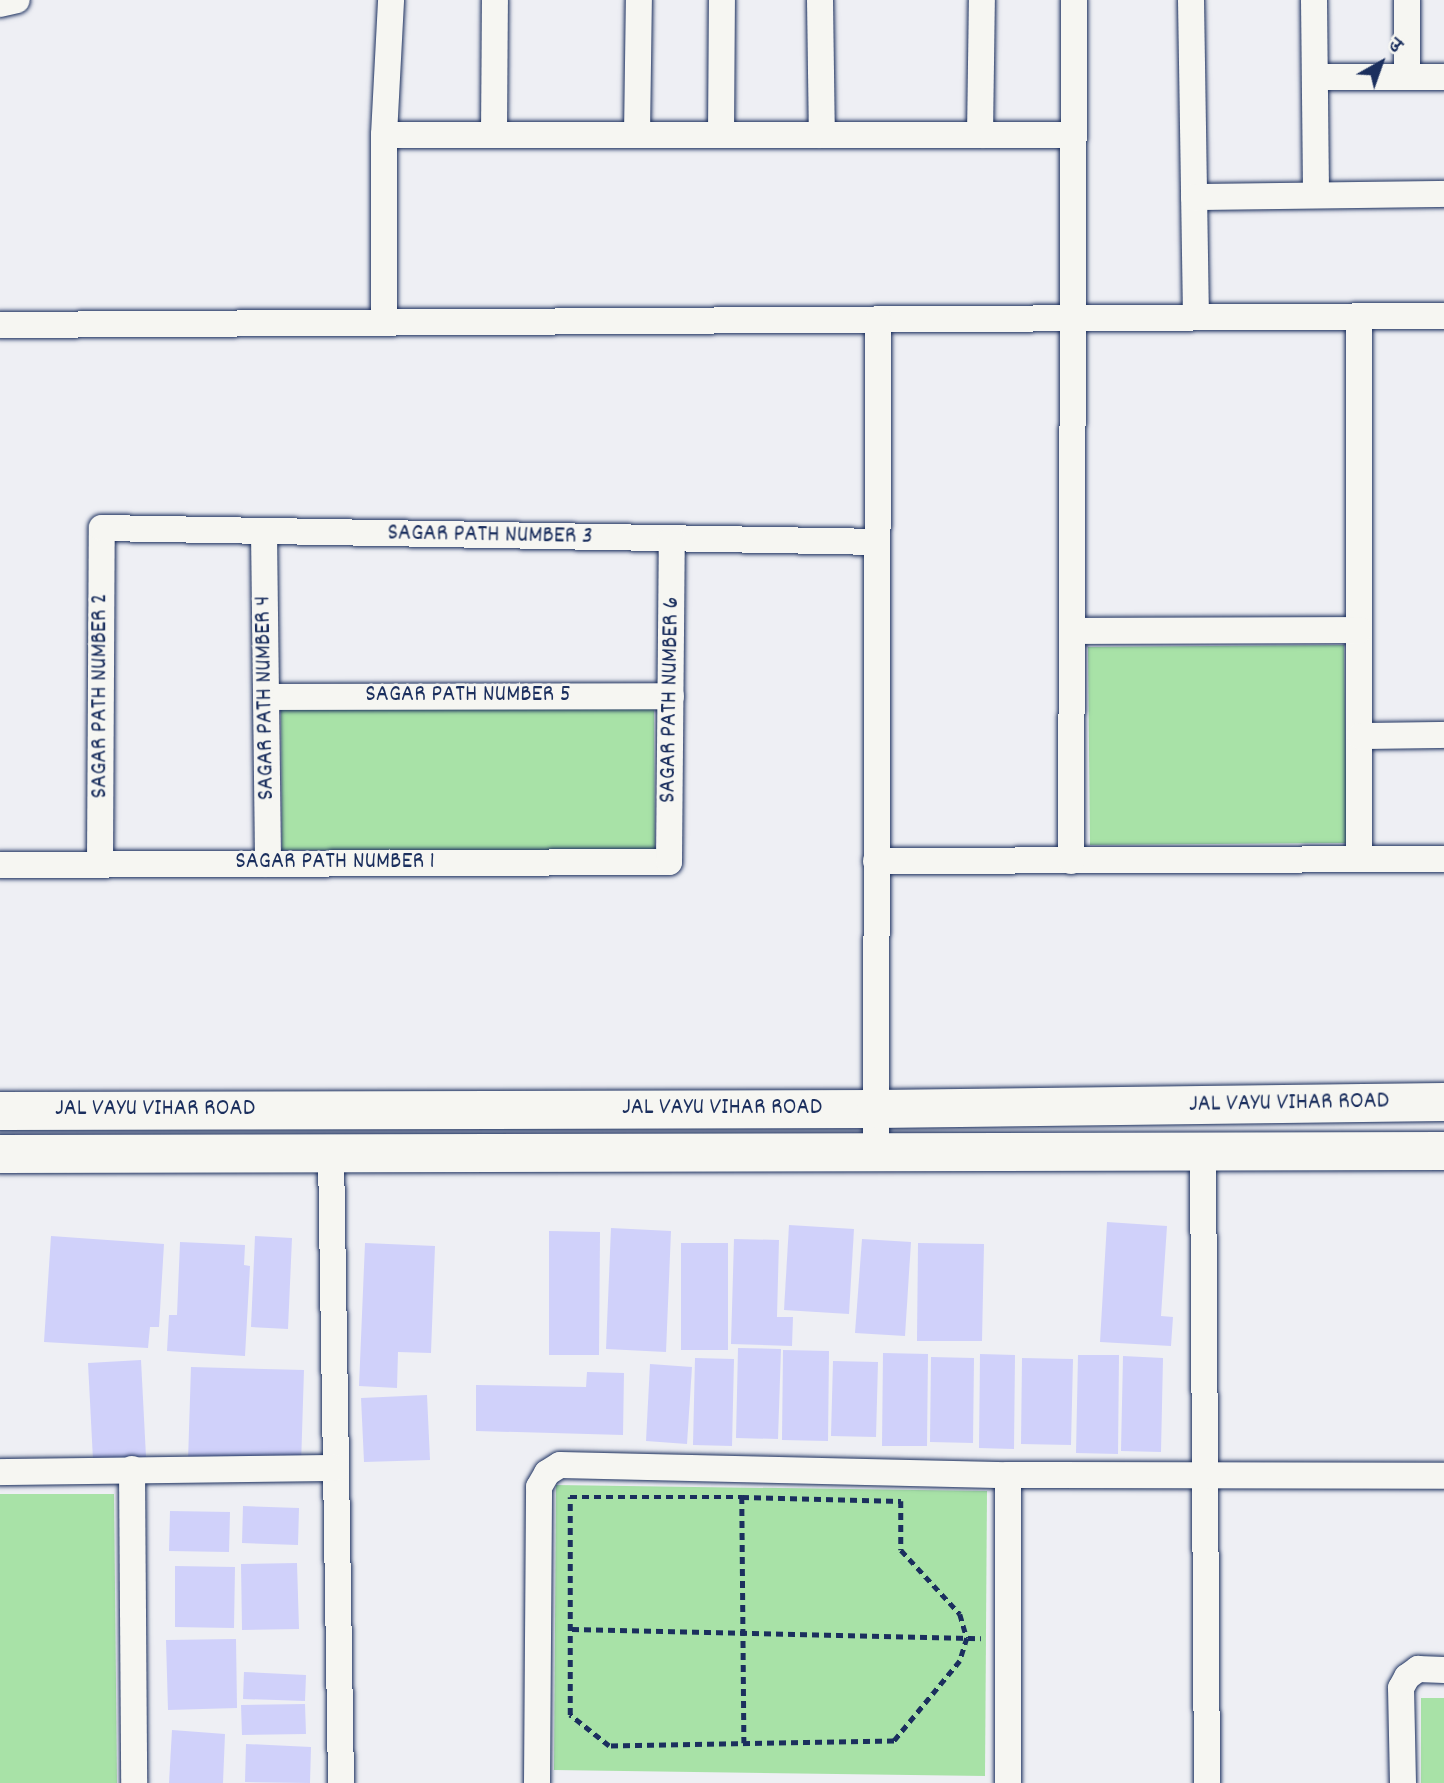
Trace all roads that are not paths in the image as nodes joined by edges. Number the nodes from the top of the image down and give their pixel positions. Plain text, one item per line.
1 (17, 0) edge
2 (391, 0) edge
3 (495, 0) edge
4 (639, 0) edge
5 (722, 0) edge
6 (820, 0) edge
7 (982, 0) edge
8 (1074, 0) edge
9 (1191, 0) edge
10 (1314, 0) edge
11 (1407, 0) edge
12 (0, 5) edge
13 (1315, 77) junction
14 (1407, 77) junction
15 (1444, 77) edge
16 (384, 135) junction
17 (494, 135) junction
18 (637, 135) junction
19 (720, 135) junction
20 (822, 135) junction
21 (980, 135) junction
22 (1073, 135) junction
23 (1444, 194) edge
24 (1316, 195) junction
25 (1194, 197) junction
26 (1359, 316) junction
27 (1444, 316) edge
28 (1196, 317) junction
29 (1072, 318) junction
30 (878, 319) junction
31 (384, 323) junction
32 (0, 326) edge
33 (102, 528) joint
34 (264, 532) junction
35 (672, 539) junction
36 (877, 542) junction
37 (1359, 630) junction
38 (1072, 631) junction
39 (671, 695) junction
40 (266, 697) junction
41 (1444, 735) edge
42 (1360, 736) junction
43 (1359, 859) junction
44 (1444, 859) edge
45 (877, 861) junction
46 (1071, 861) junction
47 (669, 862) joint
48 (268, 863) junction
49 (100, 864) junction
50 (0, 865) edge
51 (1444, 1102) edge
52 (876, 1109) junction
53 (0, 1111) edge
54 (1444, 1151) edge
55 (876, 1152) junction
56 (1203, 1152) junction
57 (331, 1153) junction
58 (0, 1154) edge
59 (336, 1468) junction
60 (132, 1469) junction
61 (0, 1472) edge
62 (1008, 1475) junction
63 (1205, 1475) junction
64 (1444, 1476) edge
65 (1444, 1670) edge
66 (134, 1783) edge
67 (341, 1783) edge
68 (537, 1783) edge
69 (1008, 1783) edge
70 (1207, 1783) edge
71 (1404, 1783) edge

1 - 12 street
2 - 16 street
3 - 17 street
4 - 18 street
5 - 19 street
6 - 20 street
7 - 21 street
8 - 22 street
9 - 25 street
10 - 13 street
11 - 14 street
13 - 14 street
13 - 24 street
14 - 15 street
16 - 17 street
16 - 31 street
17 - 18 street
18 - 19 street
19 - 20 street
20 - 21 street
21 - 22 street
22 - 29 street
23 - 24 street
24 - 25 street
25 - 28 street
26 - 27 street
26 - 28 street
26 - 37 street
28 - 29 street
29 - 30 street
29 - 38 street
30 - 31 street
30 - 36 street
31 - 32 street
33 - 34 street, SAGAR PATH NUMBER 3
33 - 49 street, SAGAR PATH NUMBER 2
34 - 35 street, SAGAR PATH NUMBER 3
34 - 40 street, SAGAR PATH NUMBER 4
35 - 36 street, SAGAR PATH NUMBER 3
35 - 39 street, SAGAR PATH NUMBER 6
36 - 45 street
37 - 38 street
37 - 42 street
38 - 46 street
39 - 40 street, SAGAR PATH NUMBER 5
39 - 47 street, SAGAR PATH NUMBER 6
40 - 48 street, SAGAR PATH NUMBER 4
41 - 42 street
42 - 43 street
43 - 44 street
43 - 46 street
45 - 46 street
45 - 52 street
47 - 48 street, SAGAR PATH NUMBER 1
48 - 49 street, SAGAR PATH NUMBER 1
49 - 50 street, SAGAR PATH NUMBER 1
51 - 52 street, JAL VAYU VIHAR ROAD
52 - 53 street, JAL VAYU VIHAR ROAD
52 - 55 street
54 - 56 street, JAL VAYU VIHAR ROAD
55 - 56 street, JAL VAYU VIHAR ROAD
55 - 57 street, JAL VAYU VIHAR ROAD
56 - 63 street
57 - 58 street, JAL VAYU VIHAR ROAD
57 - 59 street
59 - 60 street
59 - 67 street
60 - 61 street
60 - 66 street
62 - 63 street
62 - 68 street
62 - 69 street
63 - 64 street
63 - 70 street
65 - 71 street

